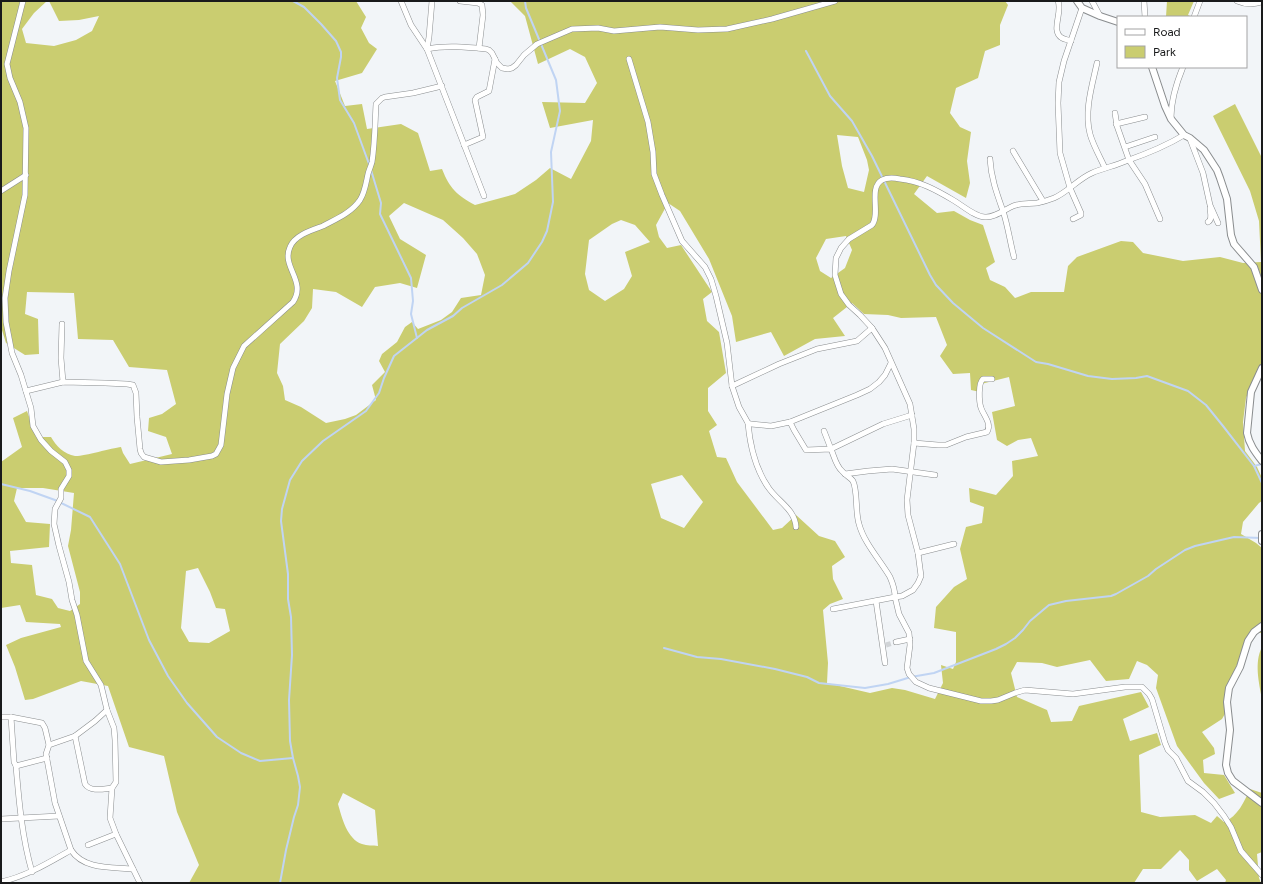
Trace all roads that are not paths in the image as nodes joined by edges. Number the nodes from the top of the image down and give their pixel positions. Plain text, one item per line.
1 (23, 1) edge
2 (401, 1) edge
3 (432, 1) edge
4 (460, 1) edge
5 (835, 1) edge
6 (1058, 1) edge
7 (1077, 1) edge
8 (1092, 1) edge
9 (1144, 1) edge
10 (1200, 1) edge
11 (1237, 1) edge
12 (1262, 2) edge
13 (1082, 8) junction
14 (1100, 16) junction
15 (1145, 16) edge
16 (1194, 16) edge
17 (1117, 22) edge
18 (1071, 40) junction
19 (479, 48) junction
20 (427, 49) junction
21 (495, 58) junction
22 (629, 59) dead end
23 (1097, 63) dead end
24 (1152, 68) edge
25 (1183, 68) edge
26 (442, 86) junction
27 (1115, 113) dead end
28 (1146, 117) dead end
29 (1171, 119) junction
30 (1116, 124) junction
31 (1187, 136) junction
32 (1154, 137) dead end
33 (464, 145) junction
34 (1125, 147) junction
35 (1013, 151) dead end
36 (990, 160) dead end
37 (1130, 160) junction
38 (1105, 168) junction
39 (26, 175) junction
40 (1070, 188) junction
41 (1, 191) edge
42 (484, 196) dead end
43 (1043, 201) junction
44 (1210, 205) junction
45 (1003, 211) junction
46 (1073, 219) dead end
47 (1160, 219) dead end
48 (1208, 222) dead end
49 (1218, 223) dead end
50 (1014, 257) dead end
51 (1262, 290) edge
52 (62, 324) dead end
53 (872, 328) junction
54 (891, 363) junction
55 (1262, 368) edge
56 (992, 379) dead end
57 (63, 382) junction
58 (732, 386) junction
59 (26, 392) junction
60 (912, 415) junction
61 (790, 422) junction
62 (748, 423) junction
63 (824, 431) dead end
64 (914, 443) junction
65 (831, 449) junction
66 (1262, 460) edge
67 (910, 472) junction
68 (845, 474) junction
69 (935, 475) dead end
70 (796, 527) dead end
71 (1262, 534) edge
72 (1262, 541) edge
73 (954, 544) dead end
74 (918, 553) junction
75 (894, 597) junction
76 (876, 601) junction
77 (833, 609) dead end
78 (1262, 626) edge
79 (910, 639) junction
80 (896, 642) tunnel mouth
81 (885, 663) dead end
82 (107, 710) junction
83 (1, 717) edge
84 (11, 717) junction
85 (75, 736) junction
86 (49, 745) junction
87 (47, 758) junction
88 (16, 766) junction
89 (112, 788) junction
90 (1262, 803) edge
91 (59, 816) junction
92 (21, 818) junction
93 (1, 819) edge
94 (116, 834) junction
95 (88, 845) dead end
96 (71, 850) junction
97 (133, 869) junction
98 (32, 872) junction
99 (1262, 874) edge
100 (1, 882) edge
101 (140, 883) edge

1 - 39 street
2 - 20 street
3 - 20 street
4 - 19 street
5 - 21 street
6 - 18 street
7 - 13 street
8 - 14 street
9 - 15 street
10 - 16 street
11 - 12 street
13 - 14 street
13 - 18 street
14 - 17 street
18 - 40 street
19 - 20 street
19 - 21 street
20 - 26 street
21 - 33 street
22 - 58 street
23 - 38 street
24 - 29 street
25 - 29 street
26 - 33 street
26 - 57 street
27 - 30 street
28 - 30 street
29 - 31 street
30 - 34 street
31 - 37 street
31 - 44 street
31 - 51 street
32 - 34 street
33 - 42 street
34 - 37 street
35 - 43 street
36 - 45 street
37 - 38 street
37 - 47 street
38 - 40 street
39 - 41 street
39 - 59 street
40 - 43 street
40 - 46 street
43 - 45 street
44 - 48 street
44 - 49 street
45 - 50 street
45 - 53 street
52 - 57 street
53 - 54 street
53 - 58 street
54 - 60 street
54 - 61 street
55 - 66 street
56 - 64 street
57 - 59 street
58 - 62 street
59 - 82 street
60 - 64 street
60 - 65 street
61 - 62 street
61 - 65 street
62 - 70 street
63 - 65 street
64 - 67 street
65 - 68 street
67 - 68 street
67 - 69 street
67 - 74 street
68 - 75 street
71 - 72 street
73 - 74 street
74 - 75 street
75 - 76 street
75 - 79 street
76 - 77 street
76 - 81 street
78 - 90 street
79 - 80 street
79 - 99 street
82 - 85 street
82 - 89 street
83 - 84 street
84 - 86 street
84 - 88 street
85 - 86 street
85 - 89 street
86 - 87 street
87 - 88 street
87 - 91 street
88 - 92 street
89 - 94 street
91 - 92 street
91 - 96 street
92 - 93 street
92 - 98 street
94 - 95 street
94 - 97 street
96 - 97 street
96 - 98 street
97 - 101 street
98 - 100 street

